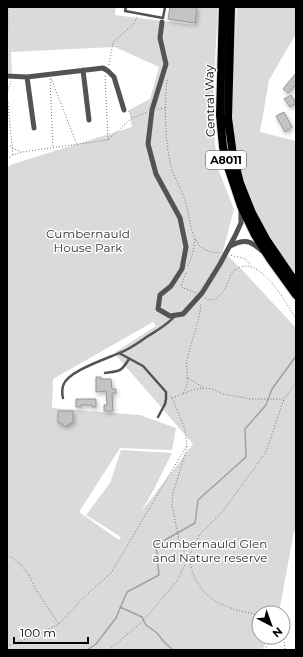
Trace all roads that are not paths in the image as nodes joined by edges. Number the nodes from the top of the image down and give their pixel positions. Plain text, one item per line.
1 (126, 7) edge
2 (164, 7) edge
3 (223, 7) edge
4 (230, 7) edge
5 (162, 20) junction
6 (83, 70) junction
7 (9, 76) edge
8 (27, 77) junction
9 (124, 110) dead end
10 (89, 120) dead end
11 (34, 128) dead end
12 (240, 206) junction
13 (229, 246) junction
14 (270, 259) junction
15 (296, 283) edge
16 (296, 295) edge
17 (177, 314) junction
18 (119, 353) junction
19 (129, 359) junction
20 (105, 373) dead end
21 (63, 398) dead end
22 (158, 417) dead end

1 - 5 lane
2 - 5 lane
3 - 12 main road, Central Way / A8011
4 - 15 main road, Central Way / A8011
5 - 17 street
6 - 8 street
6 - 9 street
6 - 10 street
7 - 8 street
8 - 11 street
12 - 13 street
12 - 14 main road, Central Way / A8011
13 - 14 street
13 - 17 street
14 - 16 main road, Central Way / A8011
17 - 18 lane
18 - 19 lane
18 - 21 lane
19 - 20 lane
19 - 22 lane

